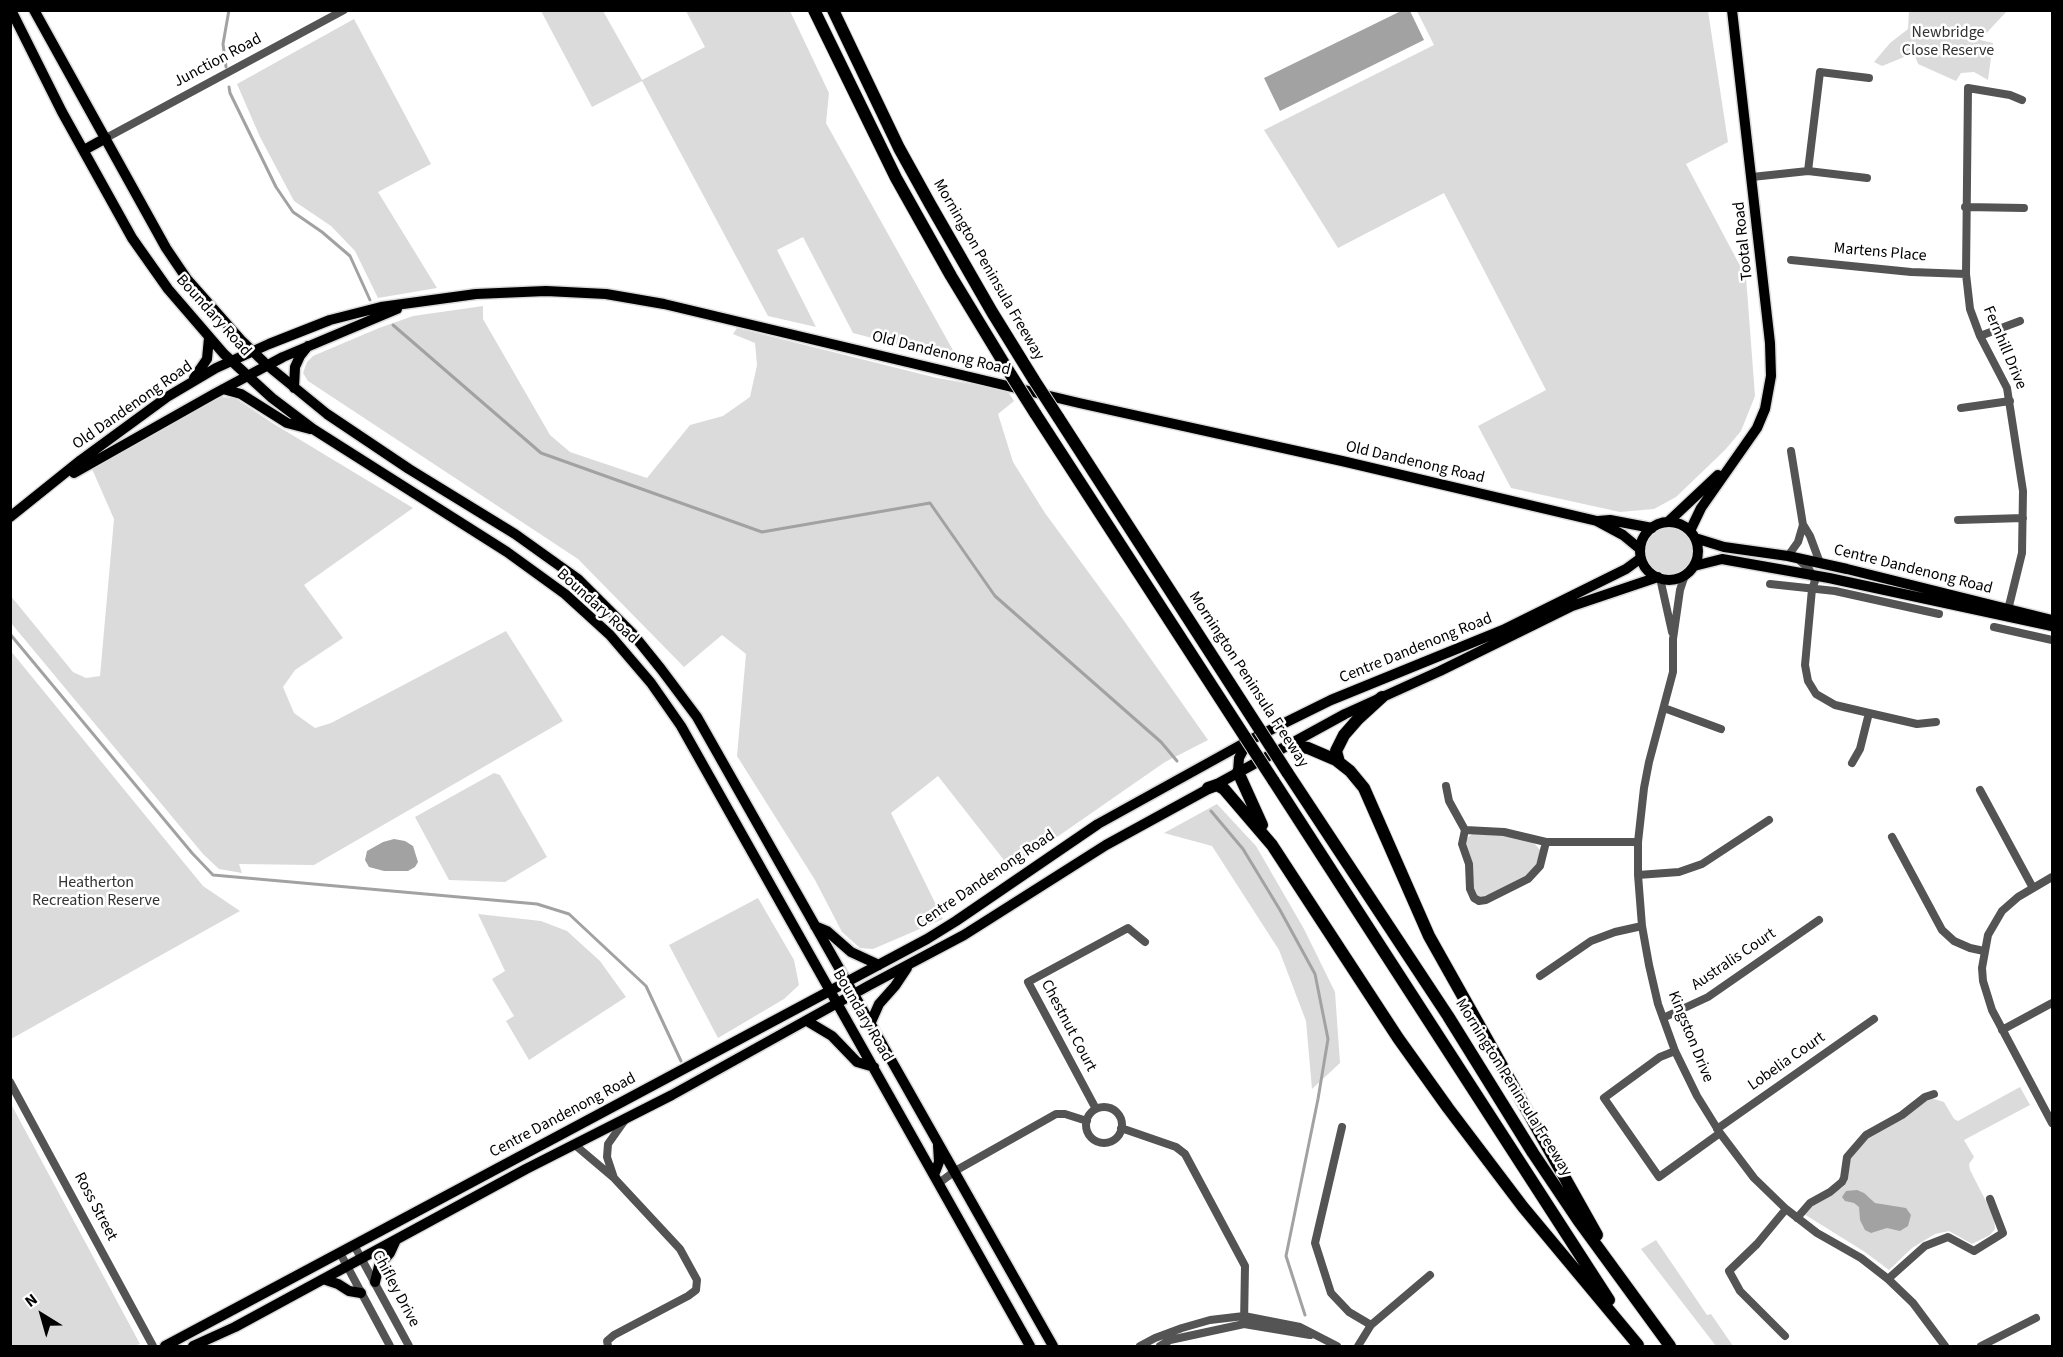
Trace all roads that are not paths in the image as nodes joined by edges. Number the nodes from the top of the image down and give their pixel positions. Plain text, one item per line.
1 (10, 10) edge
2 (34, 10) edge
3 (344, 10) edge
4 (814, 10) edge
5 (833, 10) edge
6 (1732, 10) edge
7 (1869, 78) dead end
8 (2022, 100) dead end
9 (106, 138) junction
10 (84, 150) junction
11 (1808, 171) junction
12 (1752, 177) junction
13 (1867, 178) dead end
14 (1965, 207) junction
15 (2024, 208) dead end
16 (1791, 260) dead end
17 (1966, 274) junction
18 (414, 302) junction
19 (2020, 321) dead end
20 (1980, 336) junction
21 (209, 338) junction
22 (311, 344) junction
23 (252, 351) junction
24 (231, 361) junction
25 (267, 365) junction
26 (247, 376) junction
27 (190, 383) junction
28 (223, 388) junction
29 (294, 388) junction
30 (2010, 401) junction
31 (1961, 408) dead end
32 (313, 429) junction
33 (1791, 451) dead end
34 (1735, 460) junction
35 (45, 489) junction
36 (10, 517) edge
37 (2023, 518) junction
38 (1958, 520) dead end
39 (1598, 521) junction
40 (1668, 522) junction
41 (1803, 525) junction
42 (1652, 528) junction
43 (1692, 534) junction
44 (1641, 553) junction
45 (1792, 557) junction
46 (1820, 563) junction
47 (1694, 566) junction
48 (1794, 572) junction
49 (1685, 575) junction
50 (1814, 576) junction
51 (1659, 578) junction
52 (1770, 584) dead end
53 (1812, 589) junction
54 (2008, 613) junction
55 (1939, 614) dead end
56 (2052, 620) edge
57 (2052, 626) edge
58 (1994, 627) dead end
59 (1673, 639) junction
60 (2052, 640) edge
61 (1382, 697) junction
62 (1664, 708) junction
63 (1869, 713) junction
64 (1936, 722) dead end
65 (1721, 729) dead end
66 (1247, 739) junction
67 (1288, 745) junction
68 (1339, 762) junction
69 (1852, 763) dead end
70 (1238, 772) junction
71 (1446, 786) dead end
72 (1208, 788) junction
73 (1980, 790) dead end
74 (1769, 820) dead end
75 (1465, 830) junction
76 (1892, 837) dead end
77 (1546, 842) junction
78 (1638, 842) junction
79 (1272, 845) junction
80 (1638, 875) junction
81 (2052, 877) edge
82 (2033, 888) junction
83 (1819, 920) dead end
84 (815, 926) junction
85 (1642, 926) junction
86 (1145, 942) dead end
87 (1984, 951) junction
88 (877, 965) junction
89 (908, 965) junction
90 (1540, 976) dead end
91 (883, 979) junction
92 (847, 981) junction
93 (830, 990) junction
94 (855, 994) junction
95 (2052, 1003) edge
96 (837, 1004) junction
97 (1663, 1018) junction
98 (1874, 1019) dead end
99 (807, 1021) junction
100 (871, 1022) junction
101 (2002, 1030) junction
102 (1675, 1051) junction
103 (874, 1067) junction
104 (10, 1082) edge
105 (1934, 1094) dead end
106 (1096, 1109) junction
107 (625, 1120) junction
108 (1087, 1121) junction
109 (2052, 1123) edge
110 (1342, 1127) dead end
111 (1121, 1128) junction
112 (1719, 1131) junction
113 (938, 1142) junction
114 (575, 1145) junction
115 (955, 1171) junction
116 (614, 1178) junction
117 (936, 1179) junction
118 (1990, 1199) dead end
119 (1786, 1209) junction
120 (1797, 1218) junction
121 (396, 1240) junction
122 (354, 1245) junction
123 (340, 1253) junction
124 (362, 1258) junction
125 (347, 1266) junction
126 (1430, 1275) dead end
127 (323, 1279) junction
128 (1888, 1279) junction
129 (375, 1282) junction
130 (1623, 1282) junction
131 (361, 1293) junction
132 (2036, 1318) dead end
133 (1244, 1320) junction
134 (1371, 1325) junction
135 (1785, 1336) dead end
136 (1639, 1346) edge
137 (153, 1347) edge
138 (165, 1347) edge
139 (193, 1347) edge
140 (390, 1347) edge
141 (409, 1347) edge
142 (608, 1347) edge
143 (1030, 1347) edge
144 (1053, 1347) edge
145 (1140, 1347) edge
146 (1160, 1347) edge
147 (1337, 1347) edge
148 (1358, 1347) edge
149 (1670, 1347) edge
150 (1945, 1347) edge
151 (1981, 1347) edge

1 - 10 main road, Boundary Road
2 - 9 main road, Boundary Road
3 - 9 street, Junction Road
4 - 66 highway, Mornington Peninsula Freeway, bridge
5 - 130 highway, Mornington Peninsula Freeway, bridge
6 - 12 main road, Tootal Road
7 - 11 street
8 - 14 street, Fernhill Drive
9 - 10 main road
9 - 23 main road, Boundary Road
10 - 21 main road, Boundary Road
11 - 12 street
11 - 13 street
12 - 34 main road, Tootal Road
14 - 15 street
14 - 17 street, Fernhill Drive
16 - 17 street, Martens Place
17 - 20 street, Fernhill Drive
18 - 22 main road, Old Dandenong Road
18 - 23 main road, Old Dandenong Road
18 - 39 main road, Old Dandenong Road
19 - 20 street
20 - 30 street, Fernhill Drive
21 - 24 main road, Boundary Road
21 - 27 main road
22 - 25 main road, Old Dandenong Road
22 - 29 main road
23 - 24 main road, Old Dandenong Road
23 - 25 main road, Boundary Road
24 - 26 main road, Boundary Road
24 - 27 main road, Old Dandenong Road
25 - 26 main road, Old Dandenong Road
25 - 29 main road, Boundary Road
26 - 28 main road, Old Dandenong Road
26 - 32 main road, Boundary Road
27 - 35 main road, Old Dandenong Road
28 - 32 main road
28 - 35 main road, Old Dandenong Road
29 - 84 main road, Boundary Road
30 - 31 street
30 - 37 street, Fernhill Drive
32 - 93 main road, Boundary Road
33 - 41 street
34 - 40 main road, Tootal Road
34 - 43 main road, Tootal Road
35 - 36 main road, Old Dandenong Road
37 - 38 street
37 - 54 street, Fernhill Drive
39 - 42 main road, Old Dandenong Road
39 - 44 main road, Old Dandenong Road
40 - 42 main road
40 - 43 main road
41 - 45 street
41 - 46 street
42 - 44 main road
43 - 45 main road, Centre Dandenong Road
43 - 47 main road
44 - 51 main road
44 - 66 main road, Centre Dandenong Road
45 - 46 main road, Centre Dandenong Road
45 - 50 street
46 - 54 main road, Centre Dandenong Road
47 - 48 main road, Centre Dandenong Road
47 - 49 main road
48 - 50 main road, Centre Dandenong Road
48 - 53 street
49 - 51 main road
49 - 59 street, Kingston Drive
50 - 53 street
50 - 54 main road, Centre Dandenong Road
51 - 59 street, Kingston Drive
51 - 61 main road, Centre Dandenong Road
52 - 53 street
53 - 55 street
53 - 63 street
54 - 56 main road, Centre Dandenong Road
54 - 57 main road, Centre Dandenong Road
58 - 60 street
59 - 62 street, Kingston Drive
61 - 67 main road, Centre Dandenong Road
61 - 68 highway
62 - 65 street
62 - 78 street, Kingston Drive
63 - 64 street
63 - 69 street
66 - 67 main road
66 - 70 main road
66 - 88 main road, Centre Dandenong Road
66 - 136 highway, Mornington Peninsula Freeway, bridge
67 - 68 highway
67 - 70 main road, Centre Dandenong Road
68 - 130 highway
70 - 72 main road, Centre Dandenong Road
70 - 79 highway
71 - 75 street
72 - 79 highway
72 - 89 main road, Centre Dandenong Road
73 - 82 street
74 - 80 street
75 - 77 street
75 - 77 street
76 - 87 street
77 - 78 street
78 - 80 street, Kingston Drive
79 - 136 highway
80 - 85 street, Kingston Drive
81 - 82 street
82 - 87 street
83 - 97 street, Australis Court
84 - 88 main road
84 - 92 main road, Boundary Road
85 - 90 street
85 - 97 street, Kingston Drive
86 - 106 street, Chestnut Court
87 - 101 street
88 - 91 main road
88 - 92 main road, Centre Dandenong Road
89 - 91 main road, Centre Dandenong Road
89 - 100 main road
91 - 94 main road, Centre Dandenong Road
92 - 93 main road, Centre Dandenong Road
92 - 94 main road, Boundary Road
93 - 96 main road, Boundary Road
93 - 122 main road, Centre Dandenong Road
94 - 96 main road, Centre Dandenong Road
94 - 100 main road, Boundary Road
95 - 101 street
96 - 99 main road, Centre Dandenong Road
96 - 103 main road, Boundary Road
97 - 102 street, Kingston Drive
98 - 112 street, Lobelia Court
99 - 103 main road
99 - 107 main road, Centre Dandenong Road
100 - 113 main road, Boundary Road
101 - 109 street
102 - 112 street, Kingston Drive
102 - 112 street, Lobelia Court
103 - 117 main road, Boundary Road
104 - 137 street, Ross Street
105 - 120 street
106 - 108 street
106 - 111 street
107 - 114 main road, Centre Dandenong Road
107 - 116 street
108 - 111 street
108 - 115 street
110 - 134 street
111 - 133 street
112 - 119 street, Kingston Drive
113 - 115 main road, Boundary Road
113 - 117 main road
114 - 116 street
114 - 121 main road, Centre Dandenong Road
115 - 117 street
115 - 144 main road, Boundary Road
116 - 142 street
117 - 143 main road, Boundary Road
118 - 128 street
119 - 120 street, Kingston Drive
119 - 135 street
120 - 128 street, Kingston Drive
121 - 124 main road, Centre Dandenong Road
121 - 129 main road
122 - 123 main road, Centre Dandenong Road
122 - 124 street, Chifley Drive
123 - 125 street, Chifley Drive
123 - 138 main road, Centre Dandenong Road
124 - 125 main road, Centre Dandenong Road
124 - 129 street, Chifley Drive
125 - 127 main road, Centre Dandenong Road
125 - 131 street, Chifley Drive
126 - 134 street
127 - 131 main road
127 - 139 main road, Centre Dandenong Road
128 - 150 street, Kingston Drive
129 - 141 street, Chifley Drive
130 - 149 highway, Mornington Peninsula Freeway
131 - 140 street, Chifley Drive
132 - 151 street
133 - 145 street
133 - 146 street
133 - 147 street
134 - 148 street

